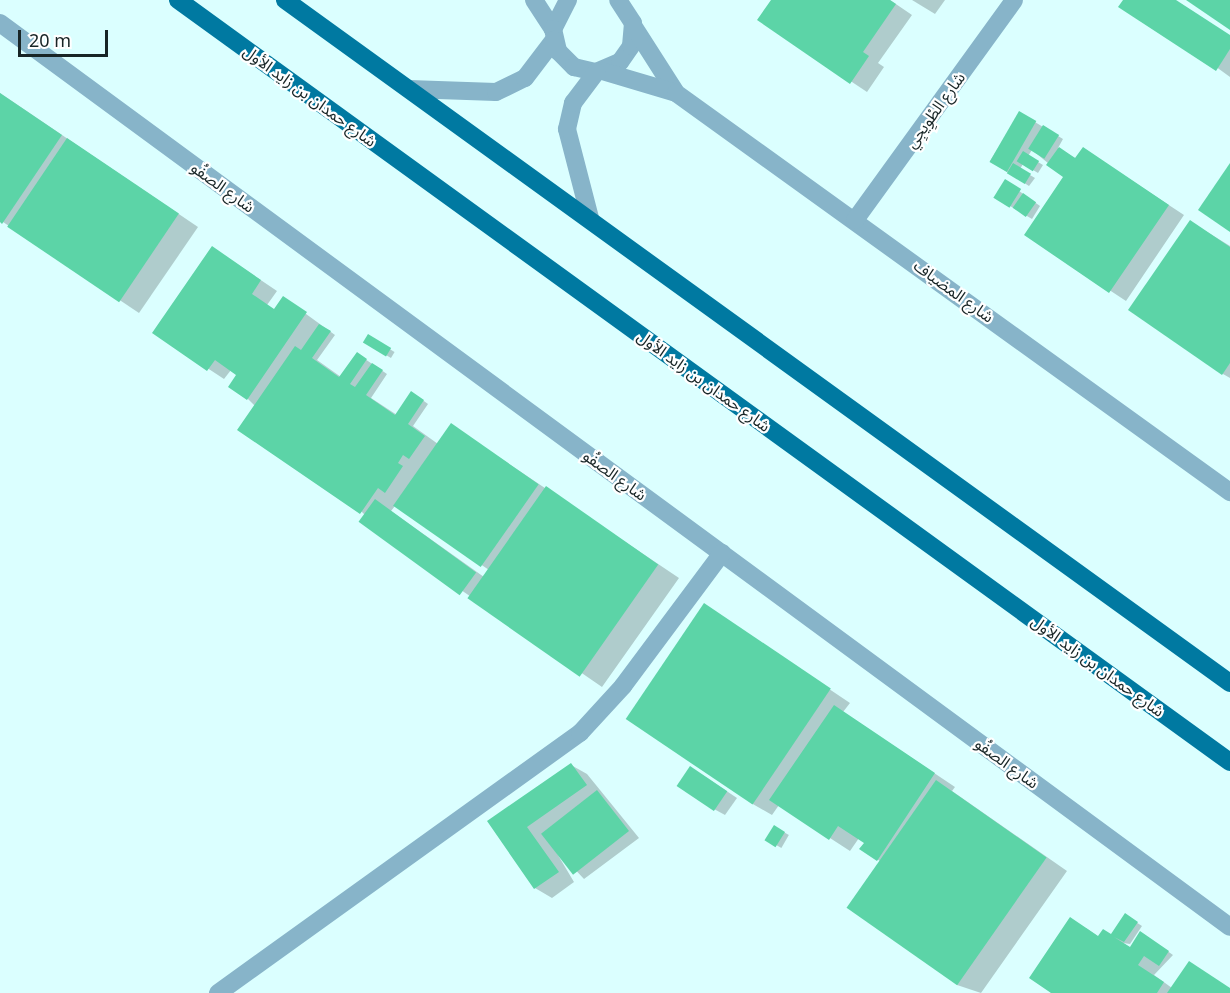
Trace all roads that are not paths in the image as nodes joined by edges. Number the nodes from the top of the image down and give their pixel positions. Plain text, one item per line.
1 (178, 0) edge
2 (285, 0) edge
3 (534, 0) edge
4 (568, 0) edge
5 (618, 0) edge
6 (637, 0) edge
7 (1014, 0) edge
8 (0, 23) edge
9 (633, 25) junction
10 (553, 34) junction
11 (599, 71) junction
12 (409, 89) junction
13 (676, 93) junction
14 (590, 218) junction
15 (855, 220) junction
16 (1230, 492) edge
17 (722, 553) junction
18 (1230, 683) edge
19 (1230, 762) edge
20 (1230, 927) edge
21 (218, 993) edge

1 - 19 main road, شارع حمدان بن زايد الأول
2 - 12 main road
3 - 10 street
4 - 10 street
5 - 9 street, شارع المضياف
6 - 9 street
7 - 15 street, شارع الطْوِيجِي
8 - 17 street, شارع الصفُو
9 - 11 street
9 - 13 street, شارع المضياف
10 - 11 street, شارع المضياف
10 - 12 street
11 - 13 street, شارع المضياف
11 - 14 street
12 - 14 main road
13 - 15 street, شارع المضياف
14 - 18 main road
15 - 16 street, شارع المضياف
17 - 20 street, شارع الصفُو
17 - 21 street

